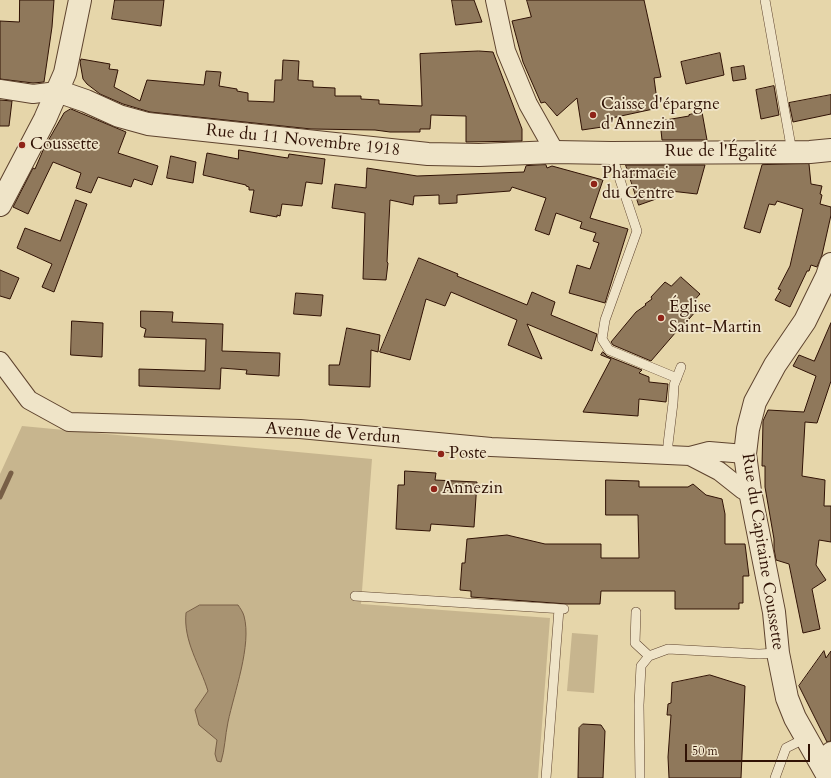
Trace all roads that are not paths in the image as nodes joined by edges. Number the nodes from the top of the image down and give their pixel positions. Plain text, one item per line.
1 (80, 0) edge
2 (495, 0) edge
3 (765, 0) edge
4 (0, 89) edge
5 (57, 91) junction
6 (831, 150) edge
7 (555, 152) junction
8 (792, 152) junction
9 (611, 153) junction
10 (0, 205) edge
11 (831, 264) edge
12 (0, 361) edge
13 (681, 367) dead end
14 (677, 378) junction
15 (668, 454) junction
16 (690, 456) junction
17 (746, 462) junction
18 (719, 470) junction
19 (750, 491) junction
20 (355, 596) dead end
21 (636, 612) dead end
22 (778, 653) junction
23 (649, 656) junction
24 (806, 738) junction
25 (826, 763) edge
26 (546, 778) edge
27 (640, 778) edge
28 (775, 778) edge

1 - 5 street
2 - 7 street
3 - 8 lane
4 - 5 street
5 - 7 street, Rue du 11 Novembre 1918
5 - 10 street
6 - 8 street, Rue de l'Égalité
7 - 9 street, Rue du 11 Novembre 1918
8 - 9 street, Rue de l'Égalité
9 - 14 lane
11 - 17 street, Rue du Capitaine Coussette
12 - 15 street, Avenue de Verdun
13 - 14 lane
14 - 15 lane
15 - 16 street, Avenue de Verdun
16 - 17 street, Avenue de Verdun
16 - 18 street, Avenue de Verdun
17 - 18 street, Avenue de Verdun
17 - 19 street, Rue du Capitaine Coussette
18 - 19 street, Avenue de Verdun
19 - 22 street, Rue du Capitaine Coussette
20 - 26 lane
21 - 23 lane
22 - 23 lane
22 - 24 street, Rue du Capitaine Coussette
23 - 27 lane
24 - 25 street, Rue du Capitaine Coussette
24 - 28 lane

